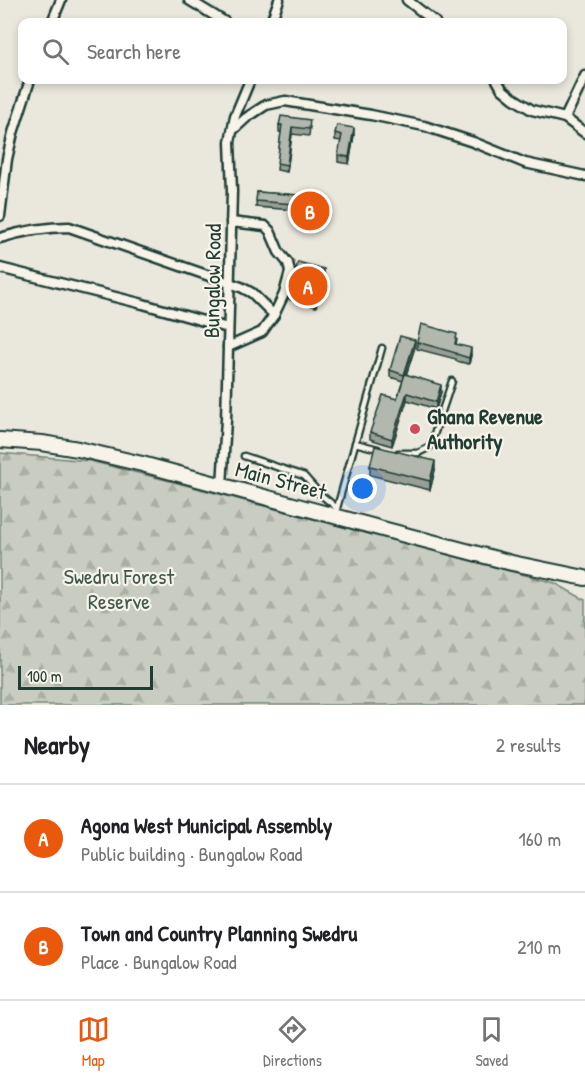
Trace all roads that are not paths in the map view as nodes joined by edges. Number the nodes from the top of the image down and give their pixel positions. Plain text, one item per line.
1 (61, 0) edge
2 (189, 0) edge
3 (279, 0) edge
4 (407, 0) edge
5 (54, 18) edge
6 (218, 18) edge
7 (272, 18) edge
8 (430, 18) edge
9 (585, 76) edge
10 (29, 84) edge
11 (248, 84) edge
12 (499, 84) edge
13 (565, 118) junction
14 (232, 131) junction
15 (585, 133) edge
16 (585, 176) edge
17 (0, 216) edge
18 (231, 222) junction
19 (0, 238) edge
20 (0, 267) edge
21 (229, 282) junction
22 (274, 315) junction
23 (228, 328) junction
24 (228, 347) junction
25 (382, 348) dead end
26 (452, 381) dead end
27 (0, 440) edge
28 (355, 443) junction
29 (385, 451) edge
30 (395, 453) edge
31 (244, 456) dead end
32 (222, 486) junction
33 (336, 512) junction
34 (585, 578) edge

1 - 5 street
2 - 6 street
3 - 7 street
4 - 8 street
9 - 13 street
10 - 17 street
11 - 14 street, Bungalow Road
12 - 13 street
13 - 15 street
14 - 16 street
14 - 18 street, Bungalow Road
18 - 21 street, Bungalow Road
18 - 22 street
19 - 21 street
20 - 23 street
21 - 22 street
21 - 23 street, Bungalow Road
22 - 24 street
23 - 24 street, Bungalow Road
24 - 32 street, Bungalow Road
25 - 28 lane
26 - 30 lane
27 - 32 main road, Main Street
28 - 29 lane
28 - 33 lane
31 - 33 lane
32 - 33 main road, Main Street
33 - 34 main road, Main Street

